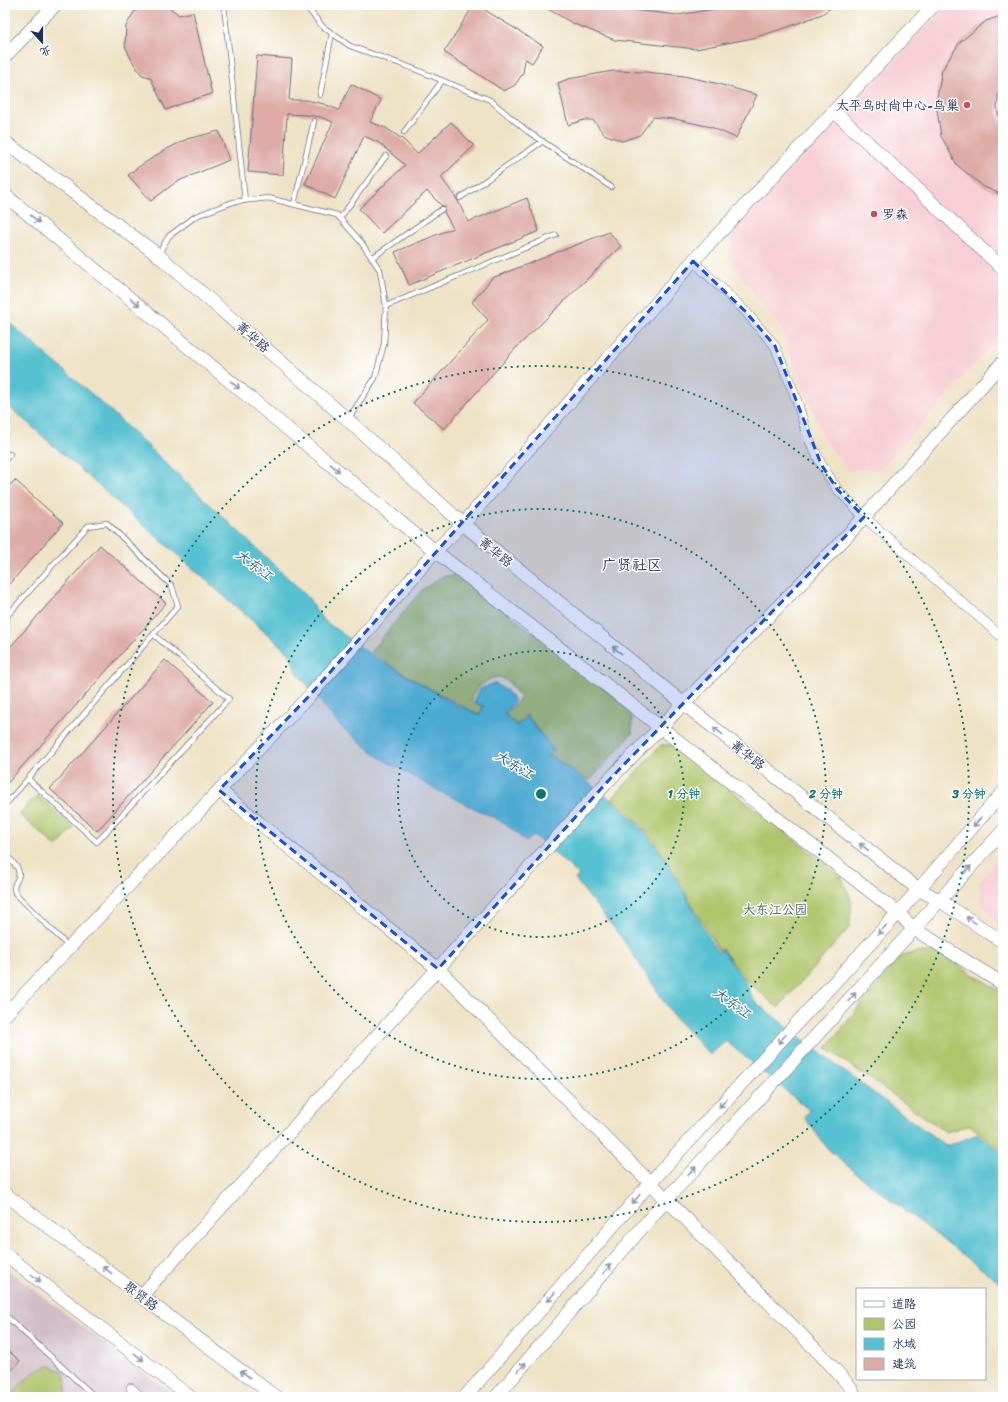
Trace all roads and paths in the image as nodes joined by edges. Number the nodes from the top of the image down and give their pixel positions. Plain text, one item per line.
1 (55, 5) edge
2 (224, 5) edge
3 (305, 5) edge
4 (934, 5) edge
5 (332, 33) junction
6 (5, 56) edge
7 (442, 81) junction
8 (320, 95) dead end
9 (834, 111) junction
10 (314, 121) dead end
11 (404, 132) dead end
12 (543, 141) junction
13 (5, 142) edge
14 (386, 156) dead end
15 (611, 187) dead end
16 (5, 195) edge
17 (460, 198) dead end
18 (245, 200) junction
19 (294, 204) junction
20 (442, 209) dead end
21 (340, 218) junction
22 (556, 235) dead end
23 (158, 255) junction
24 (372, 258) junction
25 (693, 261) junction
26 (1003, 269) edge
27 (386, 306) junction
28 (1003, 362) edge
29 (348, 420) junction
30 (10, 454) dead end
31 (5, 460) edge
32 (864, 517) junction
33 (463, 524) junction
34 (435, 551) junction
35 (5, 618) edge
36 (154, 635) junction
37 (1003, 638) edge
38 (684, 704) junction
39 (660, 728) junction
40 (28, 779) junction
41 (219, 790) junction
42 (1003, 792) edge
43 (5, 805) edge
44 (1003, 831) edge
45 (5, 854) edge
46 (918, 889) junction
47 (939, 900) junction
48 (898, 913) junction
49 (914, 929) junction
50 (1003, 942) edge
51 (69, 947) junction
52 (438, 969) junction
53 (1003, 984) edge
54 (5, 1015) edge
55 (650, 1183) junction
56 (5, 1194) edge
57 (666, 1200) junction
58 (5, 1254) edge
59 (141, 1296) junction
60 (5, 1315) edge
61 (131, 1388) dead end
62 (95, 1397) edge
63 (140, 1397) edge
64 (190, 1397) edge
65 (276, 1397) edge
66 (465, 1397) edge
67 (496, 1397) edge
68 (855, 1397) edge

1 - 6 street
2 - 18 lane
3 - 5 lane
4 - 9 street
5 - 7 lane
5 - 8 lane
7 - 11 lane
7 - 12 lane
9 - 25 street
9 - 26 street
10 - 19 lane
12 - 15 lane
12 - 17 lane
13 - 23 street, 菁华路
14 - 21 lane
16 -> 34 street
18 - 19 lane
18 - 23 lane
19 - 21 lane
20 - 24 lane
21 - 24 lane
22 - 27 lane
23 - 29 street, 菁华路
24 - 27 lane
25 - 32 street
25 - 33 street
27 - 29 lane
28 - 32 street
29 - 33 street, 菁华路
30 - 31 lane
32 - 37 street
32 - 38 street
33 - 34 street
38 -> 33 street, 菁华路
34 - 39 street
34 - 41 street
35 - 36 lane
36 - 40 lane
36 - 40 lane
38 - 39 street
46 -> 38 street, 菁华路
39 - 48 street
39 - 52 street
40 - 43 lane
41 - 51 street
41 - 52 street
42 -> 46 street
47 -> 44 street
45 - 51 lane
46 - 47 street, 菁华路
46 - 48 street
47 - 49 street
50 -> 47 street, 菁华路
48 - 49 street
48 -> 55 street
49 - 53 street
57 -> 49 street
51 - 54 street
52 - 55 street
52 - 59 street
55 - 57 street
55 -> 66 street
59 -> 56 street, 聚贤路
67 -> 57 street
57 - 68 street
58 -> 64 street
65 -> 59 street, 聚贤路
60 - 62 lane
61 - 63 street

